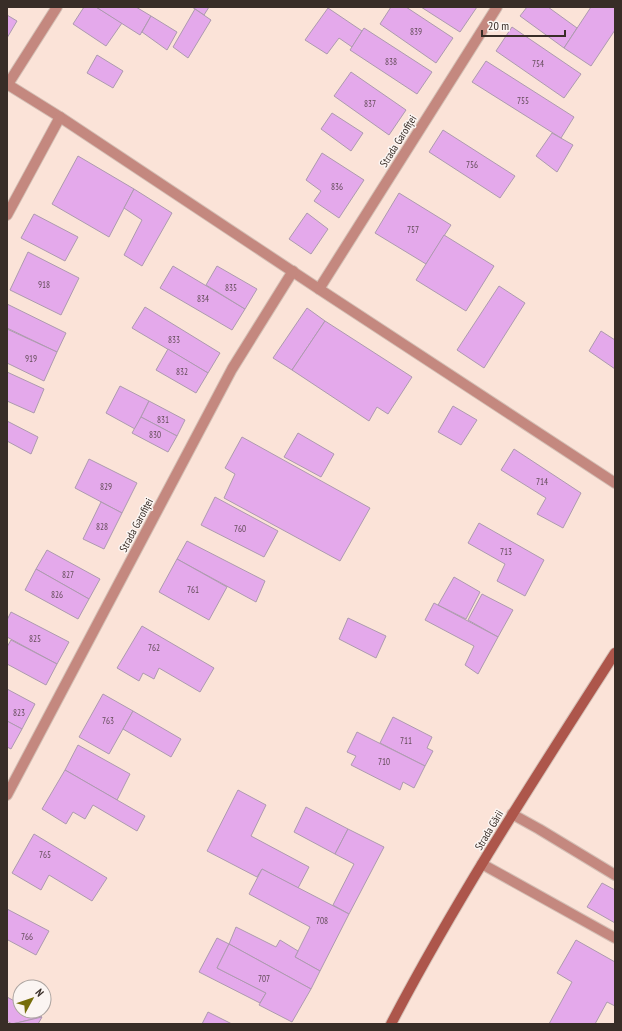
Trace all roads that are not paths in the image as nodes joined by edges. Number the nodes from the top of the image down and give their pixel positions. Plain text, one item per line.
1 (58, 7) edge
2 (497, 7) edge
3 (8, 84) edge
4 (60, 116) junction
5 (7, 215) edge
6 (293, 271) junction
7 (319, 288) junction
8 (615, 483) edge
9 (615, 653) edge
10 (7, 795) edge
11 (512, 814) junction
12 (482, 864) junction
13 (615, 875) edge
14 (615, 938) edge
15 (391, 1024) edge

1 - 3 street
2 - 7 street, Strada Garofiței
3 - 4 street
4 - 5 street
4 - 6 street
6 - 7 street
6 - 10 street, Strada Garofiței
7 - 8 street
9 - 11 main road, Strada Gării
11 - 12 main road, Strada Gării
11 - 13 street
12 - 14 street
12 - 15 main road, Strada Gării

